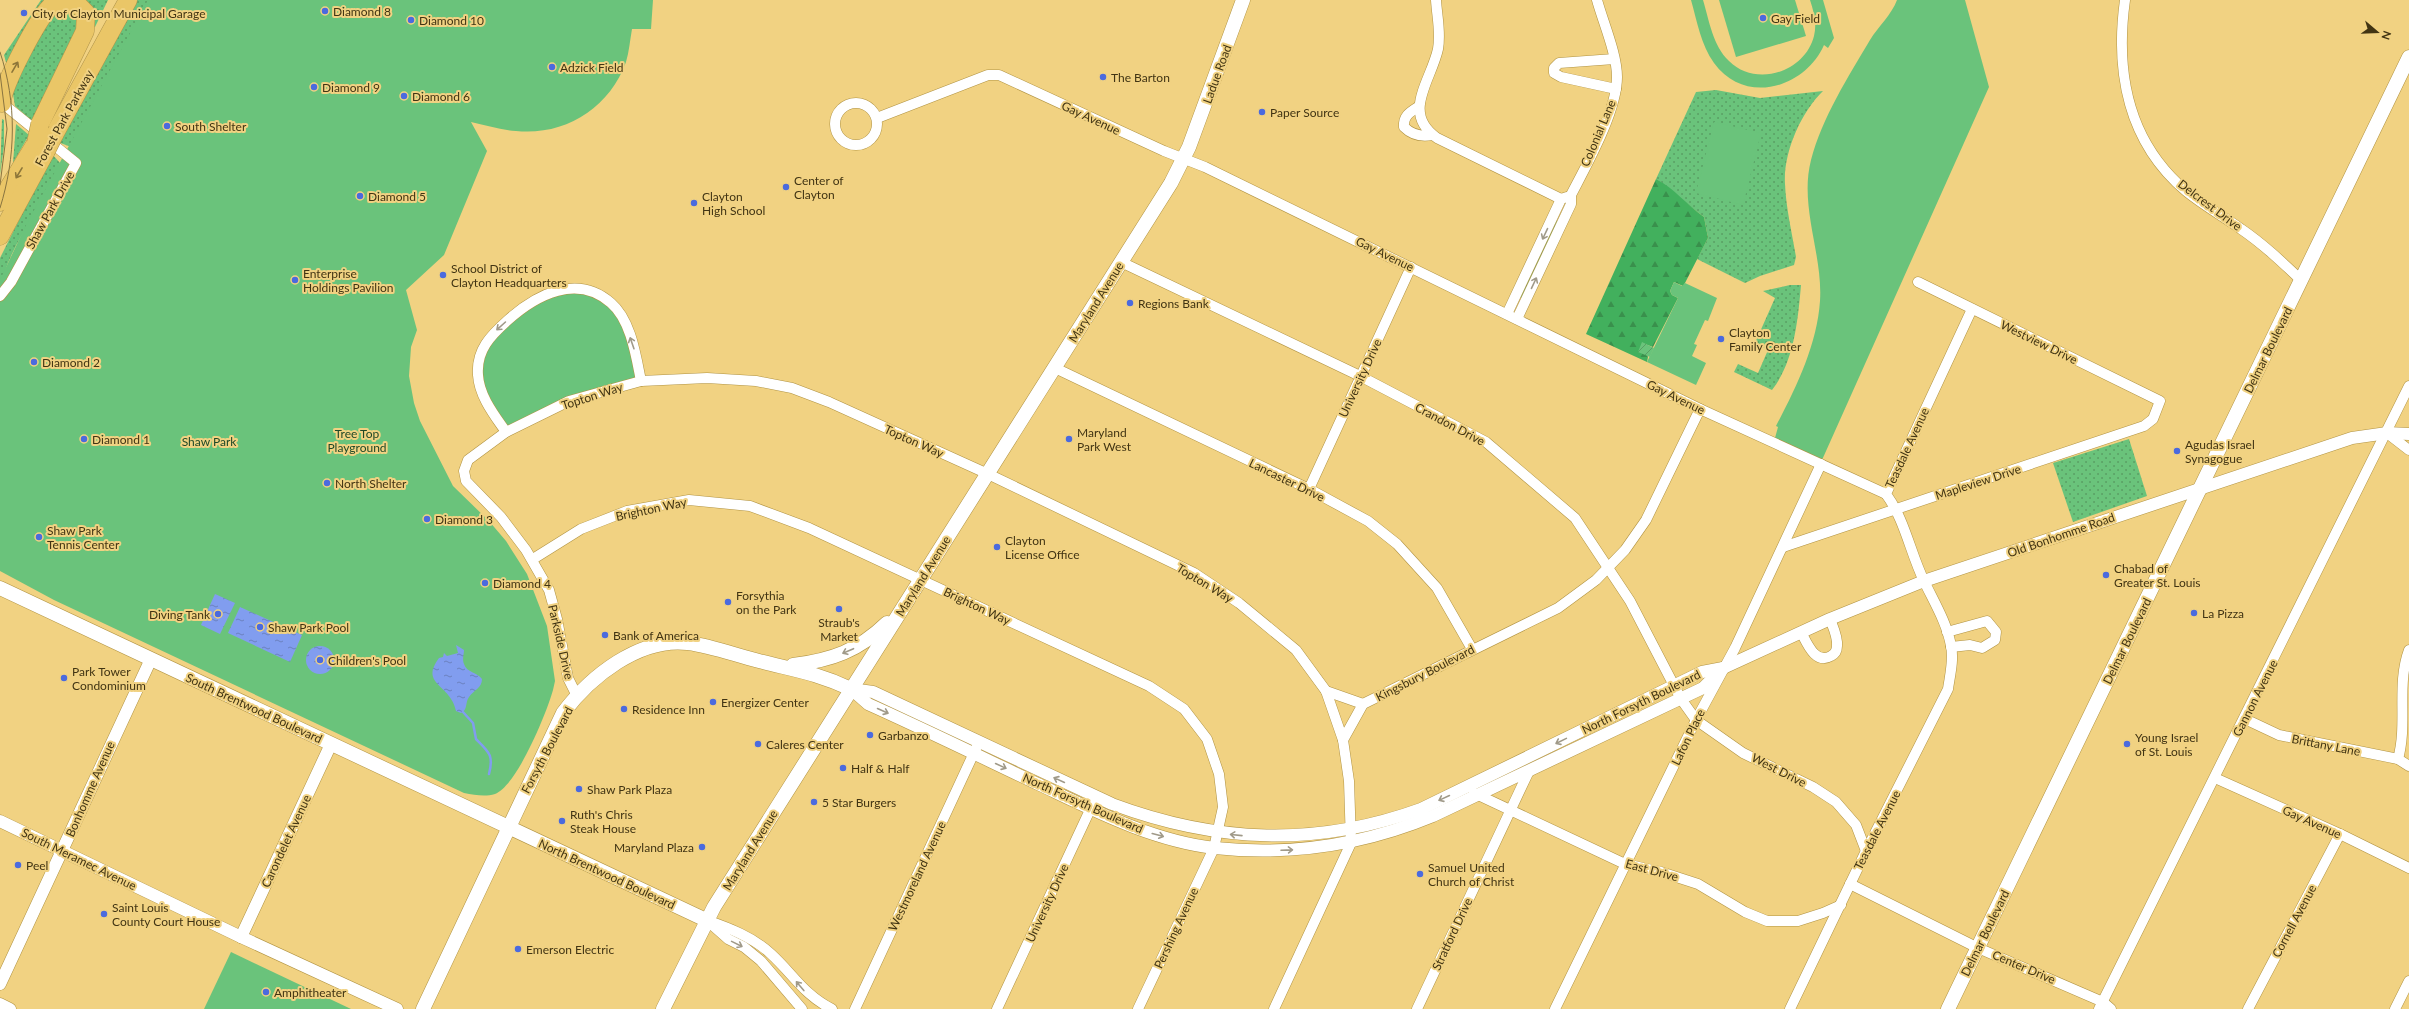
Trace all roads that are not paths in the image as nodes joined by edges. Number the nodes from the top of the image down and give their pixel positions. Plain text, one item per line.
1 (116, 0) edge
2 (128, 0) edge
3 (1243, 0) edge
4 (1436, 0) edge
5 (1597, 0) edge
6 (2125, 0) edge
7 (2409, 57) edge
8 (1614, 59) junction
9 (1616, 89) junction
10 (1, 105) edge
11 (1418, 107) junction
12 (877, 118) junction
13 (1432, 135) junction
14 (44, 136) junction
15 (1187, 153) junction
16 (24, 192) junction
17 (1566, 197) junction
18 (0, 202) edge
19 (1552, 219) junction
20 (1562, 223) junction
21 (0, 236) edge
22 (0, 245) edge
23 (1121, 262) junction
24 (1411, 267) junction
25 (2301, 280) junction
26 (1918, 282) dead end
27 (0, 296) edge
28 (1972, 309) junction
29 (1507, 314) junction
30 (1517, 319) junction
31 (1055, 368) junction
32 (1360, 376) junction
33 (641, 381) junction
34 (2409, 386) edge
35 (2160, 402) joint
36 (1700, 409) junction
37 (506, 432) junction
38 (2387, 433) junction
39 (2409, 434) edge
40 (2409, 450) edge
41 (1821, 464) junction
42 (464, 471) joint
43 (988, 474) junction
44 (1309, 489) junction
45 (2200, 489) junction
46 (1886, 494) junction
47 (1897, 509) junction
48 (1783, 547) junction
49 (533, 559) junction
50 (1609, 568) junction
51 (920, 579) junction
52 (1924, 581) junction
53 (0, 588) edge
54 (900, 611) junction
55 (1830, 619) junction
56 (1802, 632) junction
57 (1947, 632) junction
58 (1952, 647) junction
59 (1472, 649) junction
60 (2409, 650) edge
61 (151, 659) junction
62 (783, 667) junction
63 (1723, 668) junction
64 (1674, 685) junction
65 (851, 689) junction
66 (1326, 691) junction
67 (577, 696) junction
68 (1681, 699) junction
69 (1364, 704) junction
70 (2245, 719) junction
71 (1696, 720) junction
72 (1343, 740) junction
73 (979, 742) junction
74 (330, 744) junction
75 (974, 754) junction
76 (2398, 759) junction
77 (2409, 766) edge
78 (1529, 772) junction
79 (2215, 778) junction
80 (1465, 788) junction
81 (1480, 795) junction
82 (1096, 797) junction
83 (1090, 809) junction
84 (1511, 811) junction
85 (0, 821) edge
86 (507, 827) junction
87 (1350, 829) junction
88 (1219, 833) junction
89 (2340, 834) junction
90 (1351, 843) junction
91 (1214, 848) junction
92 (62, 851) junction
93 (1866, 851) junction
94 (1625, 864) junction
95 (2409, 868) edge
96 (1850, 884) junction
97 (1841, 904) junction
98 (706, 920) junction
99 (241, 937) junction
100 (1978, 948) junction
101 (2409, 981) edge
102 (0, 984) edge
103 (0, 1004) edge
104 (2101, 1005) edge
105 (10, 1009) edge
106 (397, 1009) edge
107 (423, 1009) edge
108 (663, 1009) edge
109 (802, 1009) edge
110 (832, 1009) edge
111 (855, 1009) edge
112 (997, 1009) edge
113 (1138, 1009) edge
114 (1274, 1009) edge
115 (1417, 1009) edge
116 (1555, 1009) edge
117 (1790, 1009) edge
118 (1948, 1009) edge
119 (2111, 1009) edge
120 (2248, 1009) edge
121 (2395, 1009) edge

1 - 14 highway, Forest Park Parkway
2 - 14 highway, Forest Park Parkway
3 - 15 main road, Ladue Road
4 - 11 street
5 - 8 street, Colonial Lane
6 - 25 street, Delcrest Drive
7 - 25 main road, Delmar Boulevard
8 - 9 street, Colonial Lane
8 - 9 street
9 - 17 street, Colonial Lane
10 -> 14 highway
10 - 27 street, Shaw Park Drive
11 - 13 street
11 - 13 street
12 - 12 street
12 - 15 street, Gay Avenue
13 - 17 street
14 - 16 highway, Forest Park Parkway
14 -> 18 highway, Forest Park Parkway
15 - 23 main road, Maryland Avenue
15 - 24 street, Gay Avenue
16 - 21 highway, Forest Park Parkway
16 - 22 highway
17 - 19 street, Colonial Lane
17 - 20 street, Colonial Lane
19 - 20 street
19 -> 29 street, Colonial Lane
30 -> 20 street, Colonial Lane
23 - 31 main road, Maryland Avenue
23 - 32 street, Crandon Drive
24 - 29 street, Gay Avenue
24 - 32 street, University Drive
25 - 45 main road, Delmar Boulevard
26 - 28 street, Westview Drive
28 - 35 street, Westview Drive
28 - 46 street, Teasdale Avenue
29 - 30 street, Gay Avenue
30 - 36 street, Gay Avenue
31 - 43 main road, Maryland Avenue
31 - 44 street, Lancaster Drive
32 - 44 street, University Drive
32 - 50 street, Crandon Drive
33 - 37 street, Topton Way
33 -> 37 street
33 - 43 street, Topton Way
34 - 38 street, Gannon Avenue
35 - 47 street, Mapleview Drive
36 - 41 street, Gay Avenue
36 - 50 street, Kingsbury Boulevard
37 - 42 street, Topton Way
38 - 39 street, Old Bonhomme Road
38 - 40 street
38 - 45 street, Old Bonhomme Road
38 - 70 street, Gannon Avenue
41 - 46 street, Gay Avenue
41 - 48 street, Lafon Place
42 - 49 street, Parkside Drive
43 - 51 main road, Maryland Avenue
43 - 66 street, Topton Way
44 - 59 street, Lancaster Drive
45 - 52 street, Old Bonhomme Road
45 - 100 main road, Delmar Boulevard
46 - 47 street, Teasdale Avenue
47 - 48 street, Mapleview Drive
47 - 52 street, Teasdale Avenue
48 - 63 street, Lafon Place
49 - 51 street, Brighton Way
49 - 67 street, Parkside Drive
50 - 59 street, Kingsbury Boulevard
50 - 64 street, Crandon Drive
51 - 54 main road, Maryland Avenue
51 - 88 street, Brighton Way
52 - 55 street, Old Bonhomme Road
52 - 57 street, Teasdale Avenue
53 - 61 main road, South Brentwood Boulevard
54 -> 62 main road
54 - 65 main road, Maryland Avenue
55 - 56 street, Old Bonhomme Road
55 - 56 street
56 - 63 street, Old Bonhomme Road
57 - 58 street, Teasdale Avenue
57 - 58 street
58 - 93 street, Teasdale Avenue
59 - 69 street, Kingsbury Boulevard
60 - 76 street
61 - 74 main road, South Brentwood Boulevard
61 - 92 street, Bonhomme Avenue
62 - 65 main road, Forsyth Boulevard
62 - 67 main road, Forsyth Boulevard
63 - 64 street, North Forsyth Boulevard
63 - 68 street, North Forsyth Boulevard
63 - 71 street, Lafon Place
64 - 68 street, Crandon Drive
64 -> 80 street, North Forsyth Boulevard
65 - 73 street, North Forsyth Boulevard
65 -> 75 street, North Forsyth Boulevard
65 - 98 main road, Maryland Avenue
66 - 69 street
66 - 72 street, Topton Way
67 - 86 main road, Forsyth Boulevard
68 - 71 street, West Drive
68 - 78 street, North Forsyth Boulevard
69 - 72 street, Kingsbury Boulevard
70 - 76 street, Brittany Lane
70 - 79 street, Gannon Avenue
71 - 93 street, West Drive
71 - 94 street, Lafon Place
72 - 87 street
73 - 75 street, Westmoreland Avenue
82 -> 73 street, North Forsyth Boulevard
74 - 86 main road, South Brentwood Boulevard
74 - 99 street, Carondelet Avenue
75 -> 83 street, North Forsyth Boulevard
75 - 111 street, Westmoreland Avenue
76 - 77 street, Brittany Lane
78 - 81 street, North Forsyth Boulevard
78 - 84 street, Stratford Drive
79 - 89 street, Gay Avenue
79 - 104 street, Gannon Avenue
80 - 81 street, East Drive
80 -> 87 street, North Forsyth Boulevard
81 - 84 street, East Drive
81 - 90 street, North Forsyth Boulevard
82 - 83 street, University Drive
82 - 88 street, North Forsyth Boulevard
83 -> 91 street, North Forsyth Boulevard
83 - 112 street, University Drive
84 - 94 street, East Drive
84 - 115 street, Stratford Drive
85 - 92 street, South Meramec Avenue
86 - 98 main road, North Brentwood Boulevard
86 - 107 main road, Forsyth Boulevard
87 -> 88 street, North Forsyth Boulevard
87 - 90 street
88 - 91 street, Brighton Way
89 - 95 street, Gay Avenue
89 - 120 street, Cornell Avenue
91 -> 90 street, North Forsyth Boulevard
90 - 114 street
91 - 113 street, Pershing Avenue
92 - 99 street, South Meramec Avenue
92 - 102 street, Bonhomme Avenue
93 - 96 street, Teasdale Avenue
94 - 97 street, East Drive
94 - 116 street, Lafon Place
96 - 97 street, Teasdale Avenue
96 - 100 street, Center Drive
97 - 117 street, Teasdale Avenue
98 - 108 main road, Maryland Avenue
98 -> 109 street, North Brentwood Boulevard
110 -> 98 street, North Brentwood Boulevard
99 - 106 street, South Meramec Avenue
100 - 104 street, Center Drive
100 - 118 main road, Delmar Boulevard
101 - 121 street
103 - 105 street
104 - 119 street, Center Drive

